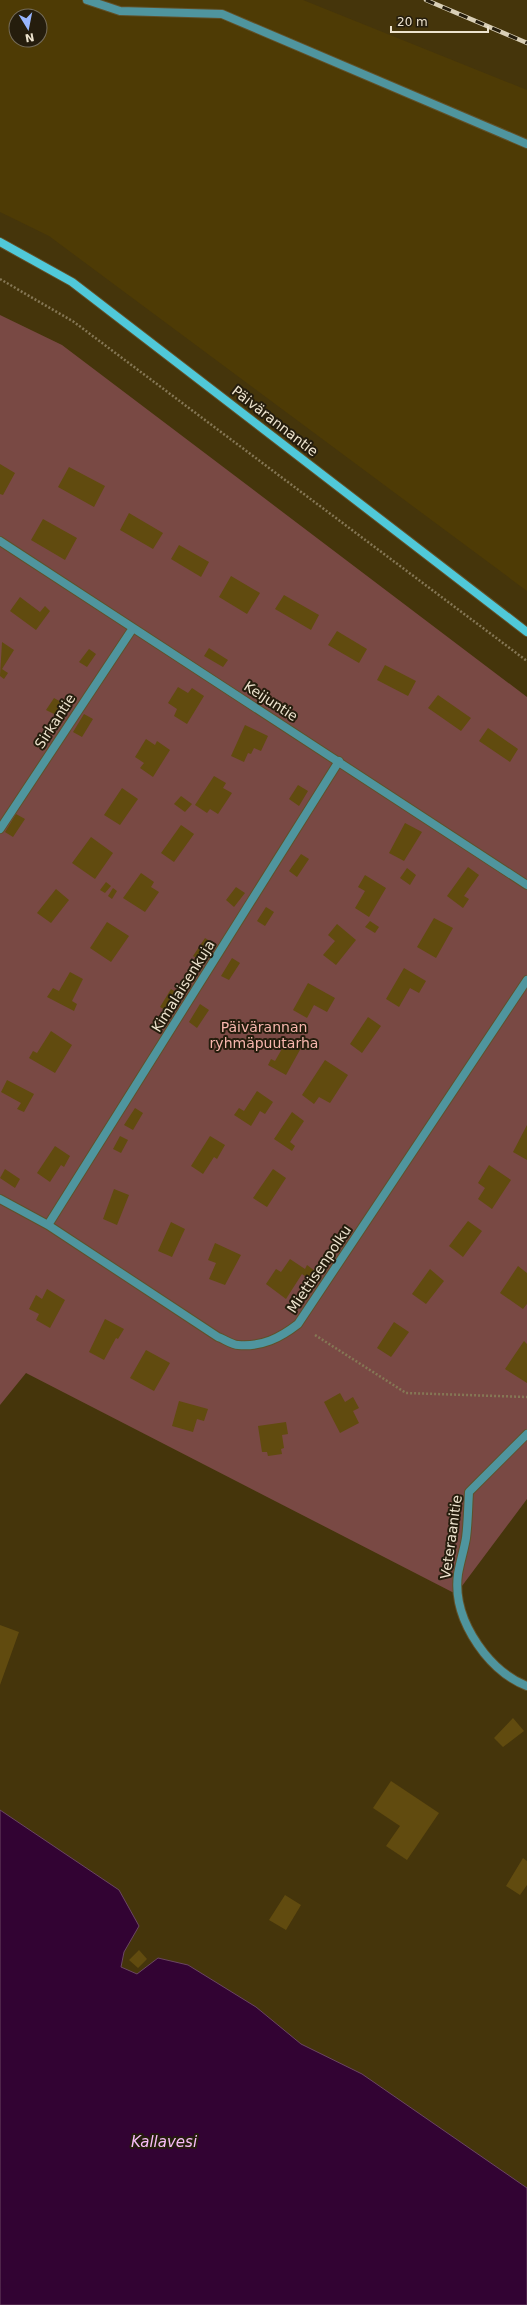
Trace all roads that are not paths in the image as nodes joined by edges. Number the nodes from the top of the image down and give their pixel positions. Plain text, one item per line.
1 (87, 0) edge
2 (527, 144) edge
3 (0, 242) edge
4 (0, 541) edge
5 (133, 628) junction
6 (527, 632) edge
7 (339, 761) junction
8 (0, 829) edge
9 (527, 885) edge
10 (527, 980) edge
11 (0, 1199) edge
12 (48, 1225) junction
13 (527, 1434) edge
14 (527, 1686) edge

1 - 2 street
3 - 6 street, Päivärannantie
4 - 5 street, Keijuntie
5 - 7 street, Keijuntie
5 - 8 street, Sirkantie
7 - 9 street, Keijuntie
7 - 12 street, Kimalaisenkuja
10 - 12 street, Miettisenpolku
11 - 12 street, Miettisenpolku
13 - 14 street, Veteraanitie

